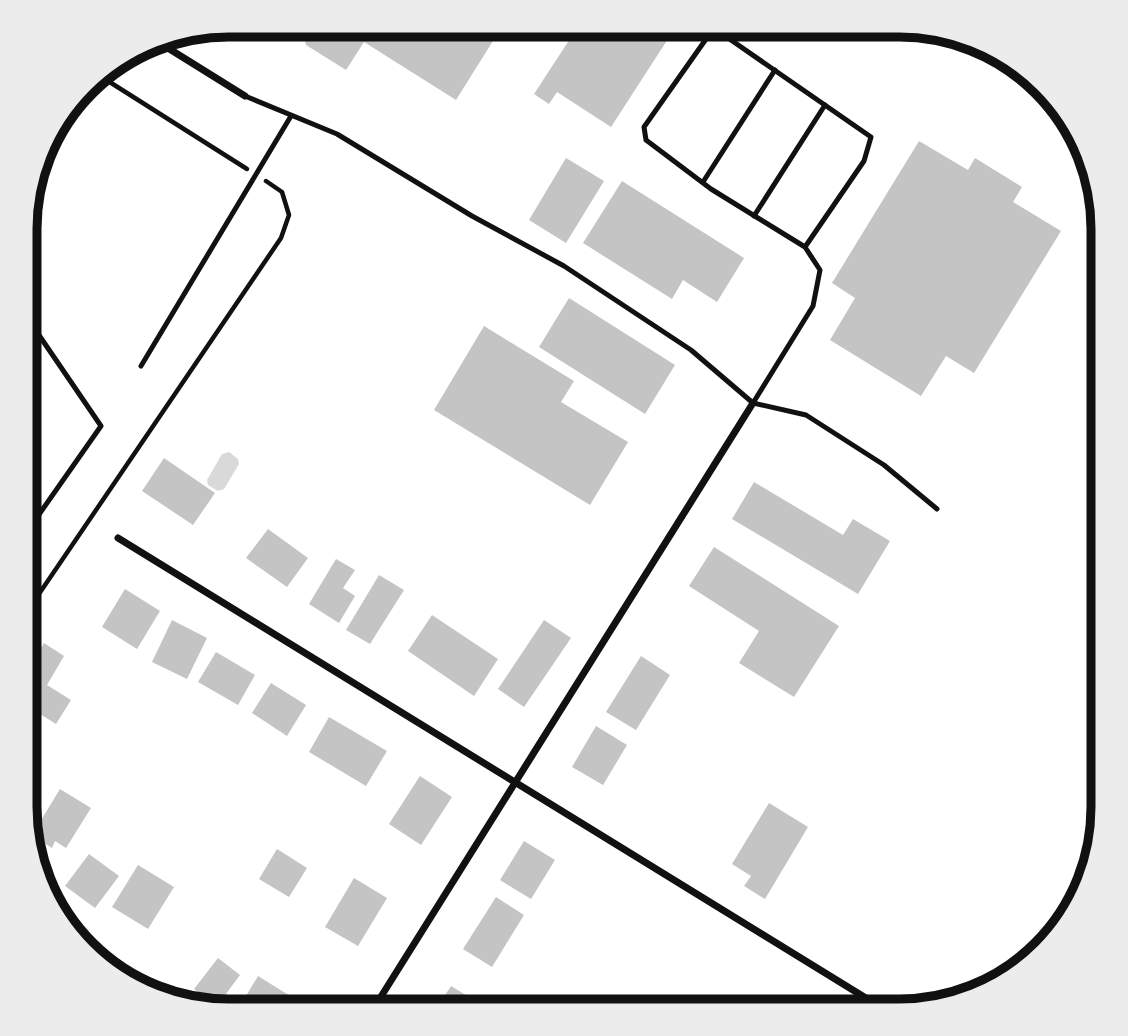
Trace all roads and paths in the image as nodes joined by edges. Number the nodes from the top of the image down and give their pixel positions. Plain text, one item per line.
1 (708, 37) edge
2 (728, 37) edge
3 (167, 47) edge
4 (775, 70) junction
5 (245, 96) joint
6 (825, 105) junction
7 (291, 116) junction
8 (703, 183) junction
9 (754, 216) junction
10 (805, 247) junction
11 (37, 332) edge
12 (141, 366) dead end
13 (753, 403) junction
14 (937, 509) dead end
15 (37, 517) edge
16 (118, 538) dead end
17 (514, 783) junction
18 (379, 999) edge
19 (867, 999) edge

1 - 8 lane
2 - 4 lane
3 - 5 street
4 - 6 lane
4 - 8 lane
5 - 7 lane
6 - 9 lane
6 - 10 lane
7 - 12 lane
7 - 13 lane
8 - 9 lane
9 - 10 lane
10 - 13 lane
11 - 15 lane
13 - 14 lane
13 - 17 street
16 - 17 street
17 - 18 street
17 - 19 street

